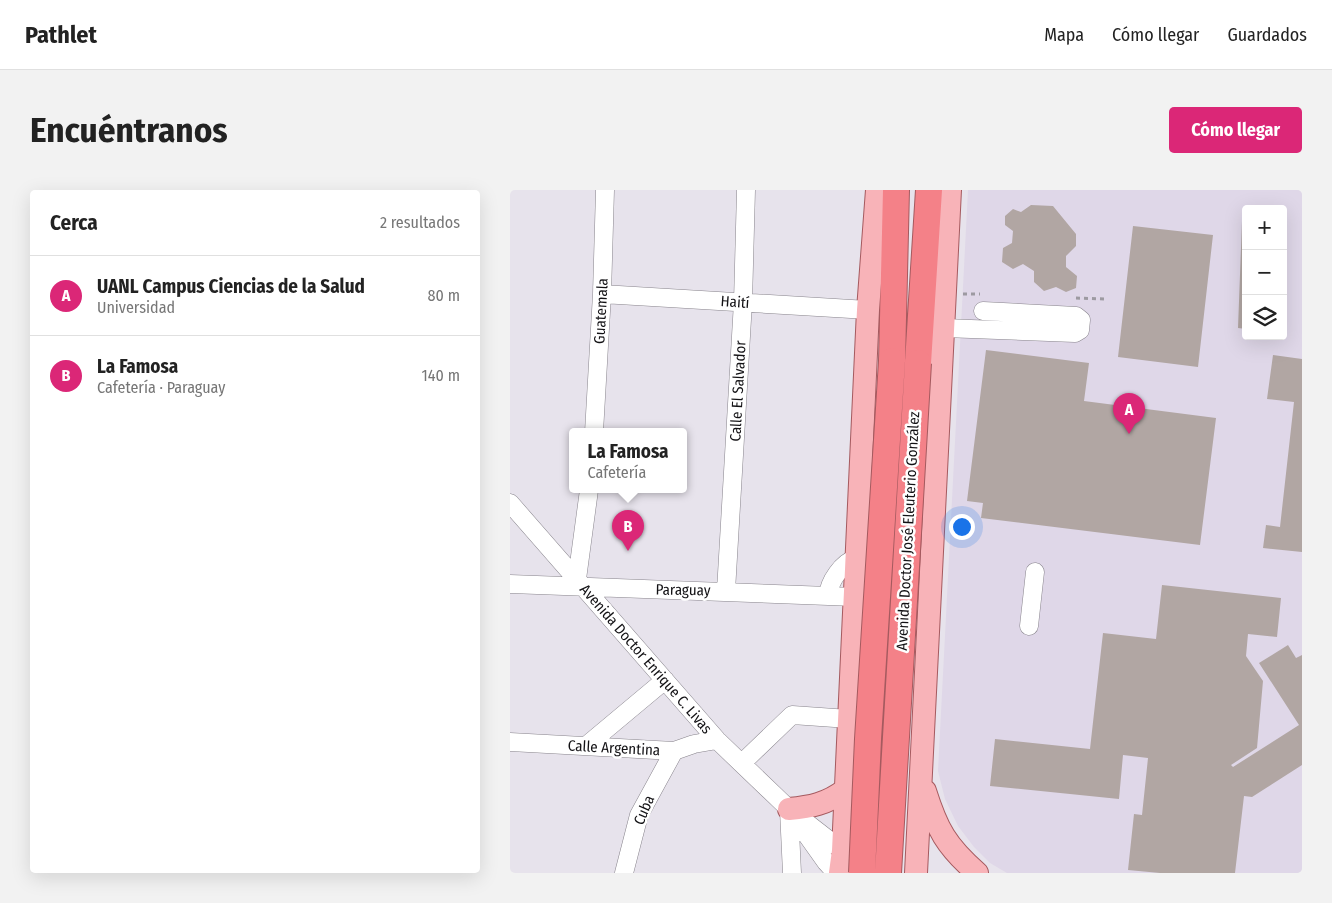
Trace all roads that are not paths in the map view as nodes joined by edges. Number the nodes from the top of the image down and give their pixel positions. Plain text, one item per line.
1 (605, 190) edge
2 (746, 190) edge
3 (877, 190) edge
4 (896, 190) edge
5 (928, 190) edge
6 (950, 190) edge
7 (602, 294) junction
8 (743, 302) junction
9 (868, 310) junction
10 (983, 311) dead end
11 (944, 328) junction
12 (594, 428) edge
13 (589, 493) edge
14 (510, 503) edge
15 (856, 564) junction
16 (936, 567) junction
17 (1035, 572) dead end
18 (510, 584) edge
19 (581, 584) junction
20 (726, 591) junction
21 (828, 596) junction
22 (855, 597) junction
23 (1028, 626) dead end
24 (665, 680) junction
25 (848, 719) junction
26 (717, 740) junction
27 (510, 742) edge
28 (586, 746) junction
29 (674, 751) junction
30 (847, 756) junction
31 (742, 764) junction
32 (921, 775) junction
33 (845, 790) junction
34 (789, 809) junction
35 (842, 862) edge
36 (624, 873) edge
37 (792, 873) edge
38 (836, 873) edge
39 (862, 873) edge
40 (888, 873) edge
41 (894, 873) edge
42 (916, 873) edge
43 (977, 873) edge

1 - 7 street, Guatemala
2 - 8 street, Calle El Salvador
3 - 9 main road
4 - 39 highway, Avenida Doctor José Eleuterio González, bridge
5 - 40 highway, Avenida Doctor José Eleuterio González, bridge
6 - 11 main road, Avenida Doctor José Eleuterio González
7 - 8 street, Haití
7 - 12 street, Guatemala
8 - 9 street, Haití
8 - 20 street, Calle El Salvador
9 - 15 main road
10 - 11 street
11 - 16 main road, Avenida Doctor José Eleuterio González
13 - 19 street
14 - 19 street, Avenida Doctor Enrique C. Livas
15 - 16 main road
15 - 21 street
15 - 22 main road
16 - 32 main road, Avenida Doctor José Eleuterio González
17 - 23 street
18 - 19 street, Paraguay
19 - 20 street, Paraguay
19 - 24 street, Avenida Doctor Enrique C. Livas
20 - 21 street, Paraguay
21 - 22 street, Paraguay
22 - 25 main road
24 - 26 street, Avenida Doctor Enrique C. Livas
24 - 28 street
25 - 30 main road
25 - 31 street
26 - 29 street, Calle Argentina
26 - 31 street, Avenida Doctor Enrique C. Livas
27 - 28 street, Calle Argentina
28 - 29 street, Calle Argentina
29 - 36 street, Cuba
30 - 32 main road
30 - 33 main road
31 - 34 street, Avenida Doctor Enrique C. Livas
32 - 42 main road, Avenida Doctor José Eleuterio González
32 - 43 main road
33 - 34 main road
33 - 35 main road
34 - 35 street, Avenida Doctor Enrique C. Livas
34 - 37 street
34 - 38 street, Avenida Doctor Enrique C. Livas
35 - 41 main road

